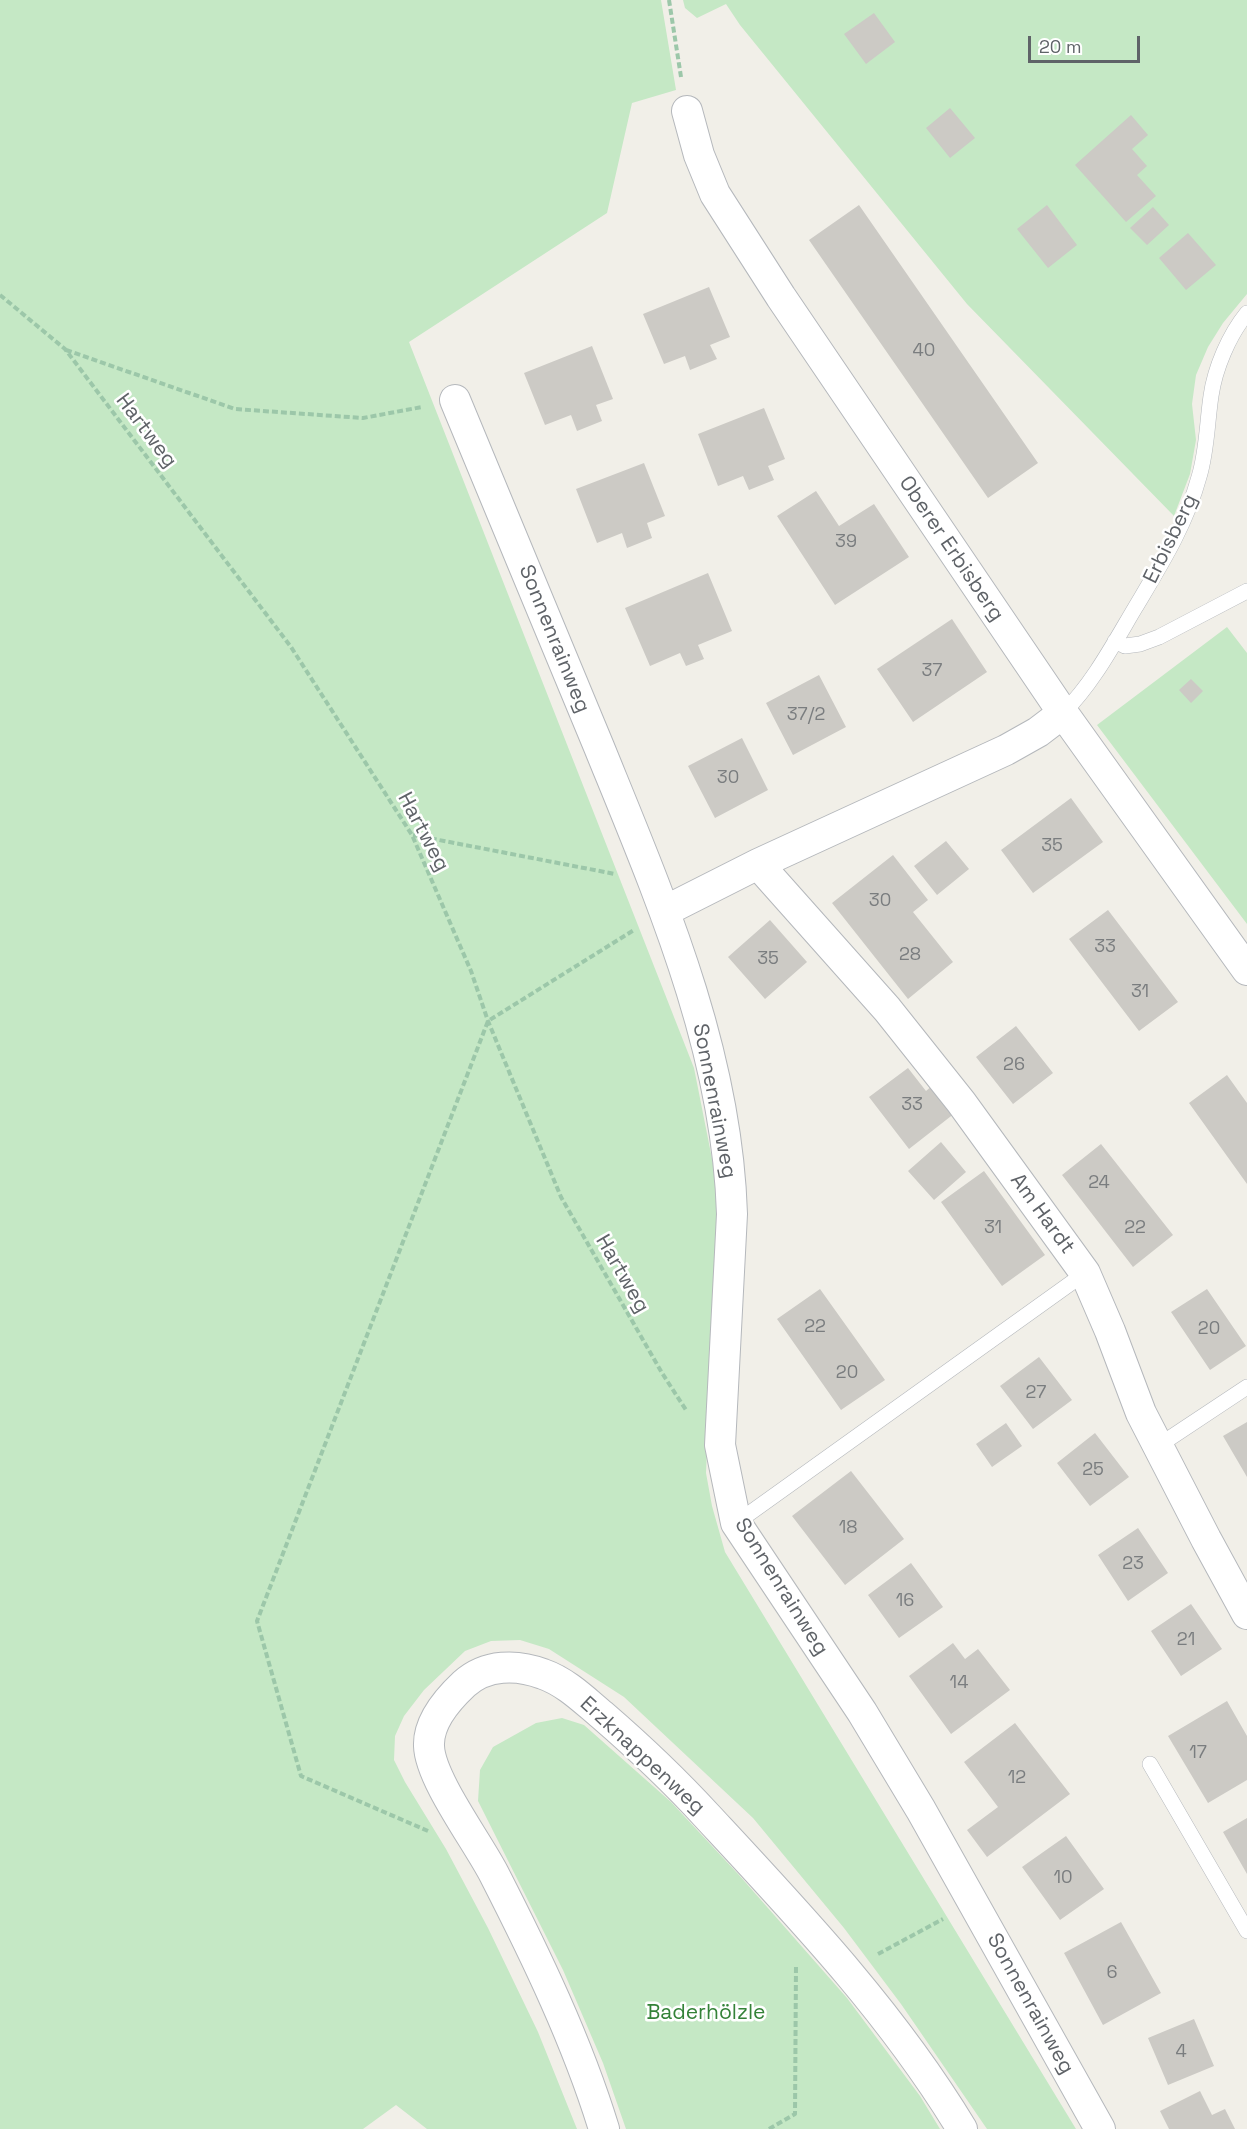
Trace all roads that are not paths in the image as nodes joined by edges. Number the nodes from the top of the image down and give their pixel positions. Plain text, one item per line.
1 (687, 111) road end
2 (1247, 313) edge
3 (455, 400) road end
4 (1247, 591) edge
5 (1115, 641) junction
6 (1063, 713) junction
7 (758, 864) junction
8 (665, 911) junction
9 (1247, 970) edge
10 (1084, 1273) junction
11 (1247, 1387) edge
12 (1158, 1446) junction
13 (736, 1523) junction
14 (1247, 1614) edge
15 (1150, 1764) dead end
16 (1247, 1931) edge
17 (604, 2129) edge
18 (962, 2129) edge
19 (1100, 2129) edge

1 - 6 street, Oberer Erbisberg
2 - 5 lane, Erbisberg
3 - 8 street, Sonnenrainweg
4 - 5 lane
5 - 6 lane, Erbisberg
6 - 7 street
6 - 9 street, Oberer Erbisberg
7 - 8 street
7 - 10 street, Am Hardt
8 - 13 street, Sonnenrainweg
10 - 12 street, Am Hardt
10 - 13 lane
11 - 12 lane
12 - 14 street, Am Hardt
13 - 19 street, Sonnenrainweg
15 - 16 lane
17 - 18 street, Erzknappenweg

